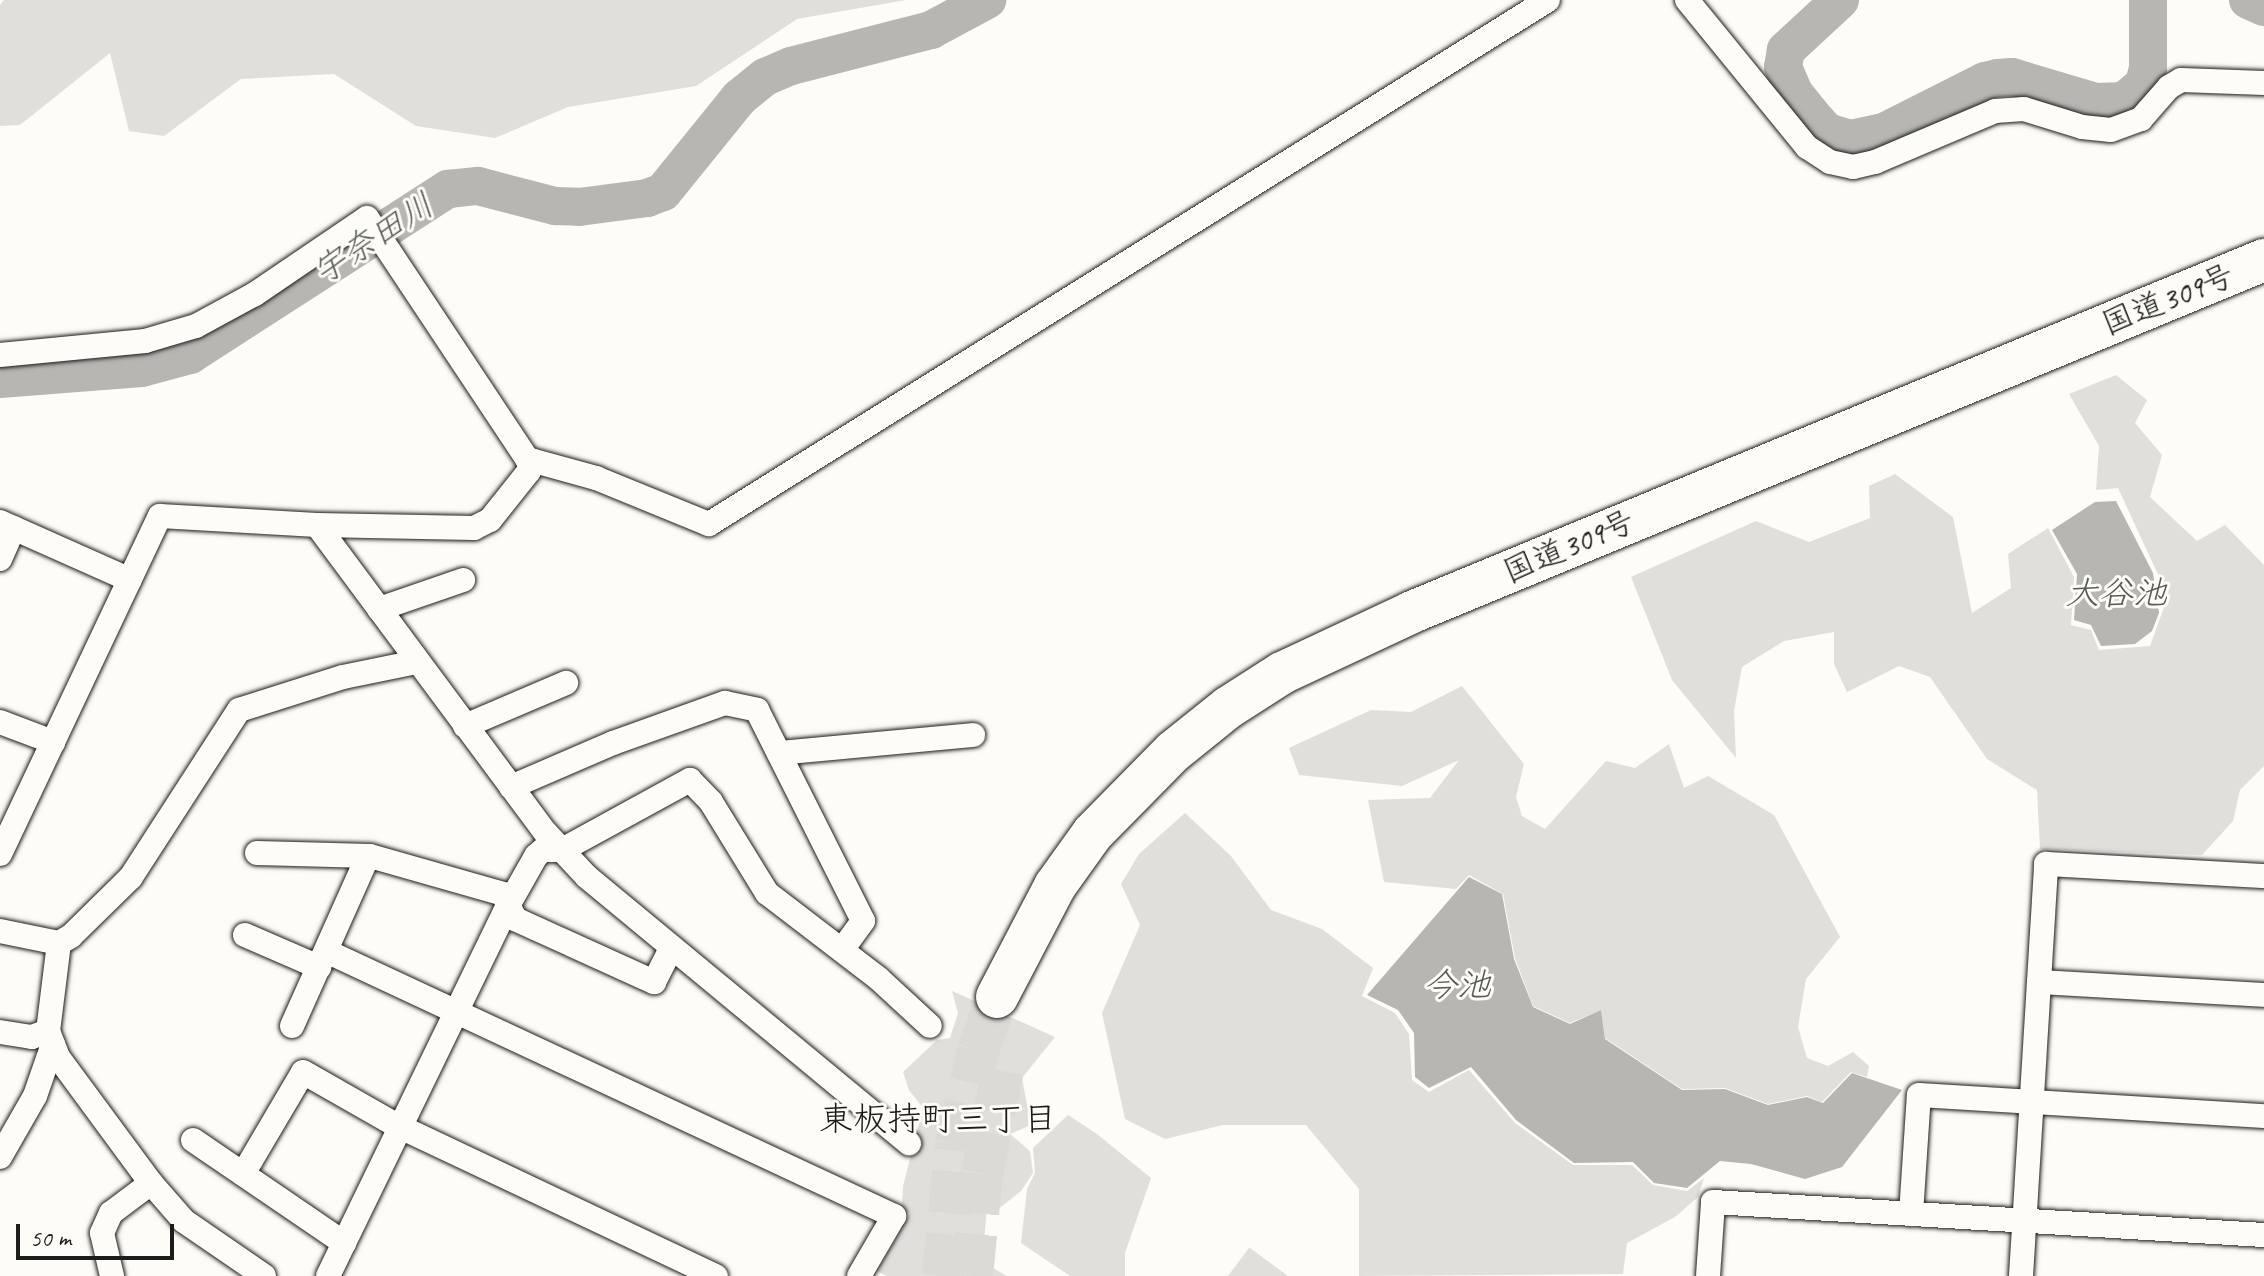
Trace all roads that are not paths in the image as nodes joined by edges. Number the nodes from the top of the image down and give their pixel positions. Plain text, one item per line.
1 (1548, 0) edge
2 (1687, 0) edge
3 (2264, 83) edge
4 (2264, 260) edge
5 (2264, 289) edge
6 (0, 355) edge
7 (532, 460) junction
8 (7, 525) edge
9 (317, 525) junction
10 (0, 559) edge
11 (130, 580) junction
12 (463, 580) dead end
13 (379, 609) junction
14 (416, 662) junction
15 (566, 683) dead end
16 (0, 722) edge
17 (465, 726) junction
18 (973, 735) dead end
19 (53, 742) junction
20 (779, 753) junction
21 (511, 787) junction
22 (562, 850) junction
23 (257, 853) dead end
24 (0, 854) edge
25 (368, 856) junction
26 (2264, 876) edge
27 (508, 905) junction
28 (0, 931) edge
29 (245, 935) dead end
30 (59, 943) junction
31 (672, 947) junction
32 (842, 950) junction
33 (322, 959) junction
34 (2039, 982) junction
35 (2264, 995) edge
36 (456, 1012) junction
37 (292, 1026) dead end
38 (930, 1026) dead end
39 (0, 1032) edge
40 (51, 1037) junction
41 (2032, 1102) junction
42 (2264, 1116) edge
43 (400, 1127) junction
44 (193, 1140) dead end
45 (909, 1143) dead end
46 (0, 1157) edge
47 (243, 1174) junction
48 (151, 1183) junction
49 (1911, 1214) junction
50 (2025, 1221) junction
51 (2264, 1235) edge
52 (344, 1243) junction
53 (338, 1273) edge
54 (112, 1276) edge
55 (264, 1276) edge
56 (716, 1276) edge
57 (859, 1276) edge
58 (1708, 1276) edge
59 (2021, 1276) edge

1 - 7 street
2 - 3 street
4 - 5 highway, 国道309号
6 - 7 street
7 - 9 street
8 - 10 street
8 - 11 street
9 - 11 street
9 - 13 street
11 - 19 street
12 - 13 street
13 - 14 street
14 - 17 street
14 - 30 street
15 - 17 street
16 - 19 street
17 - 21 street
18 - 20 street
19 - 24 street
20 - 21 street
20 - 32 street
21 - 22 street
22 - 27 street
22 - 31 street
22 - 32 street
23 - 25 street
25 - 27 street
25 - 33 street
26 - 34 street
27 - 31 street
27 - 36 street
28 - 30 street
29 - 33 street
30 - 40 street
31 - 45 street
32 - 38 street
33 - 36 street
33 - 37 street
34 - 35 street
34 - 41 street
36 - 43 street
36 - 57 street
39 - 40 street
40 - 46 street
40 - 48 street
41 - 42 street
41 - 49 street
41 - 50 street
43 - 47 street
43 - 52 street
43 - 56 street
44 - 47 street
47 - 52 street
48 - 54 street
48 - 55 street
49 - 50 street
49 - 58 street
50 - 51 street
50 - 59 street
52 - 53 street

